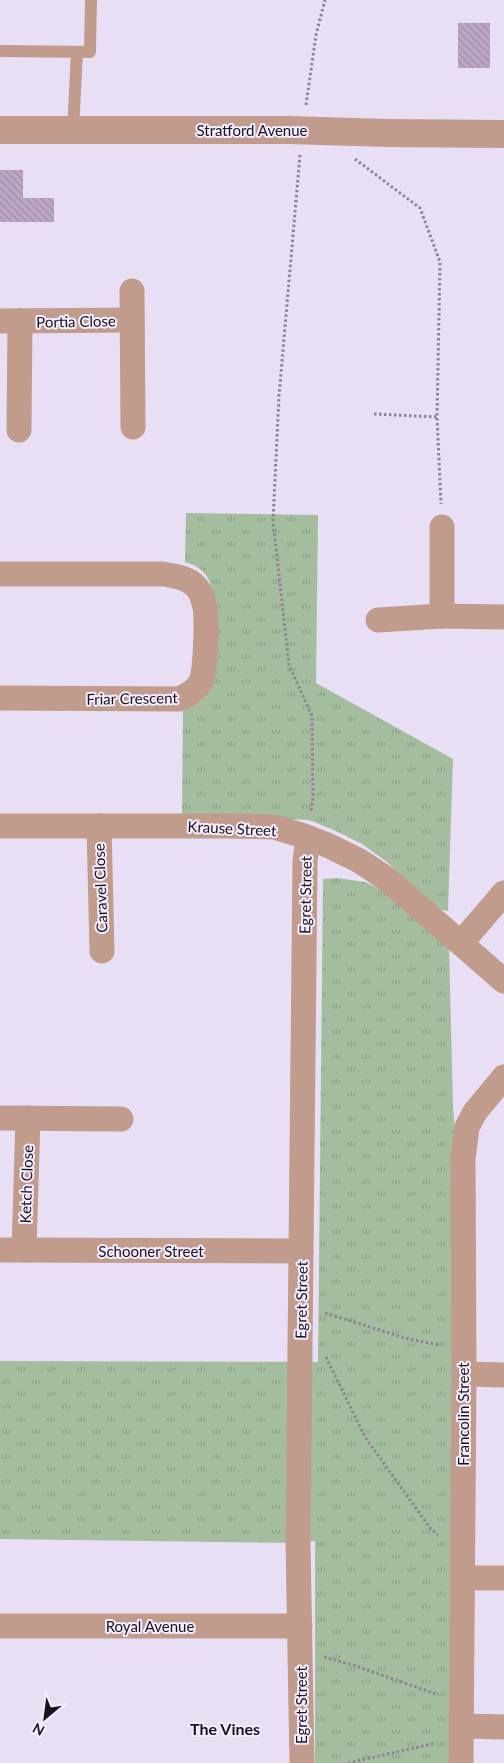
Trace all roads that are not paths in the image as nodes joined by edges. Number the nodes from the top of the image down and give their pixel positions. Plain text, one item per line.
1 (91, 0) edge
2 (0, 51) edge
3 (77, 52) junction
4 (0, 130) edge
5 (73, 130) junction
6 (504, 134) edge
7 (132, 291) dead end
8 (132, 320) junction
9 (10, 321) edge
10 (133, 427) dead end
11 (19, 430) dead end
12 (442, 527) road end
13 (0, 574) edge
14 (442, 616) junction
15 (504, 617) edge
16 (378, 620) dead end
17 (0, 698) edge
18 (0, 826) edge
19 (98, 826) junction
20 (308, 838) junction
21 (504, 893) edge
22 (461, 943) junction
23 (102, 951) dead end
24 (504, 981) edge
25 (504, 1077) edge
26 (0, 1118) edge
27 (28, 1118) junction
28 (121, 1119) dead end
29 (0, 1250) edge
30 (24, 1250) junction
31 (301, 1251) junction
32 (464, 1362) junction
33 (504, 1375) edge
34 (462, 1567) junction
35 (504, 1578) edge
36 (0, 1626) edge
37 (301, 1638) junction
38 (461, 1714) junction
39 (504, 1727) edge
40 (302, 1763) edge
41 (461, 1763) edge

1 - 3 lane
2 - 3 lane
3 - 5 lane
4 - 5 street, Stratford Avenue
5 - 6 street, Stratford Avenue
7 - 8 street, Portia Close
8 - 9 street, Portia Close
8 - 10 street, Portia Close
9 - 11 street, Portia Close
12 - 14 street
13 - 17 street, Friar Crescent
14 - 15 street
14 - 16 street
18 - 19 street, Krause Street
19 - 20 street, Krause Street
19 - 23 street, Caravel Close
20 - 22 street, Krause Street
20 - 31 street, Egret Street
21 - 22 street
22 - 24 street, Krause Street
25 - 32 street, Francolin Street
26 - 27 street
27 - 28 street
27 - 30 street, Ketch Close
29 - 30 street, Schooner Street
30 - 31 street, Schooner Street
31 - 37 street, Egret Street
32 - 33 street
32 - 34 street, Francolin Street
34 - 35 street
34 - 38 street, Francolin Street
36 - 37 street, Royal Avenue
37 - 40 street, Egret Street
38 - 39 street
38 - 41 street, Francolin Street

